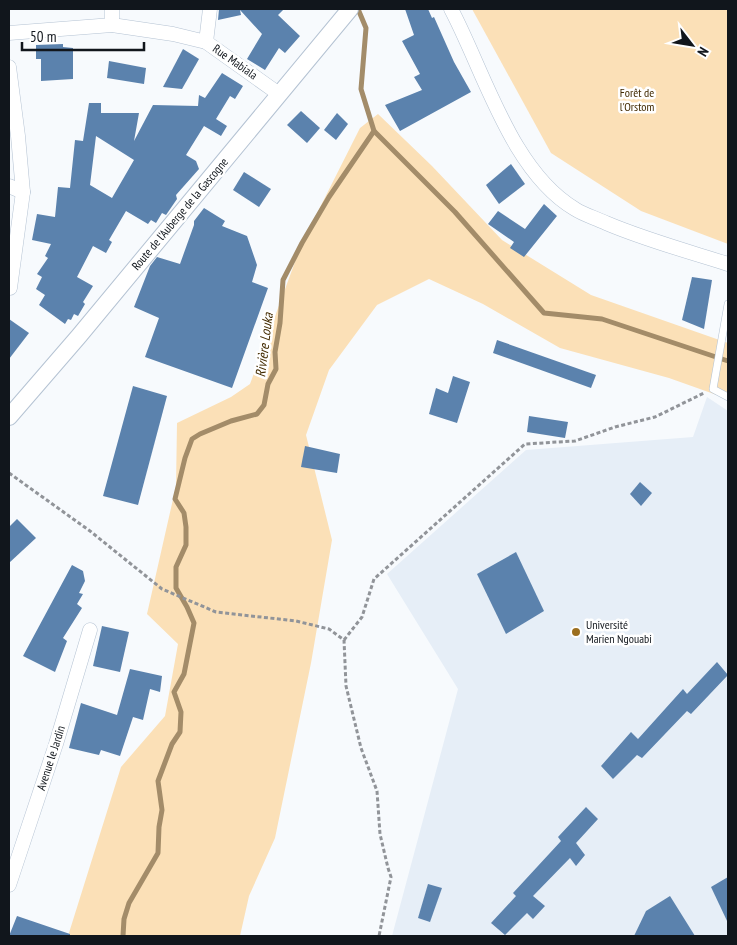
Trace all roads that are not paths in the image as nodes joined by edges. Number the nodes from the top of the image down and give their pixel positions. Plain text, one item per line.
1 (112, 9) edge
2 (210, 9) edge
3 (349, 9) edge
4 (451, 9) edge
5 (112, 25) junction
6 (9, 33) edge
7 (206, 42) junction
8 (9, 67) edge
9 (279, 94) junction
10 (9, 186) edge
11 (23, 192) junction
12 (728, 264) edge
13 (10, 288) dead end
14 (728, 304) edge
15 (728, 398) edge
16 (9, 417) edge
17 (90, 630) dead end
18 (9, 885) edge

1 - 5 street
2 - 7 street
3 - 9 street, Route de l'Auberge de la Gascogne
4 - 12 street
5 - 6 street, Rue Mabiala
5 - 7 street, Rue Mabiala
7 - 9 street, Rue Mabiala
8 - 11 street
9 - 16 street, Route de l'Auberge de la Gascogne
10 - 11 street
11 - 13 street
14 - 15 lane
17 - 18 street, Avenue le Jardin

